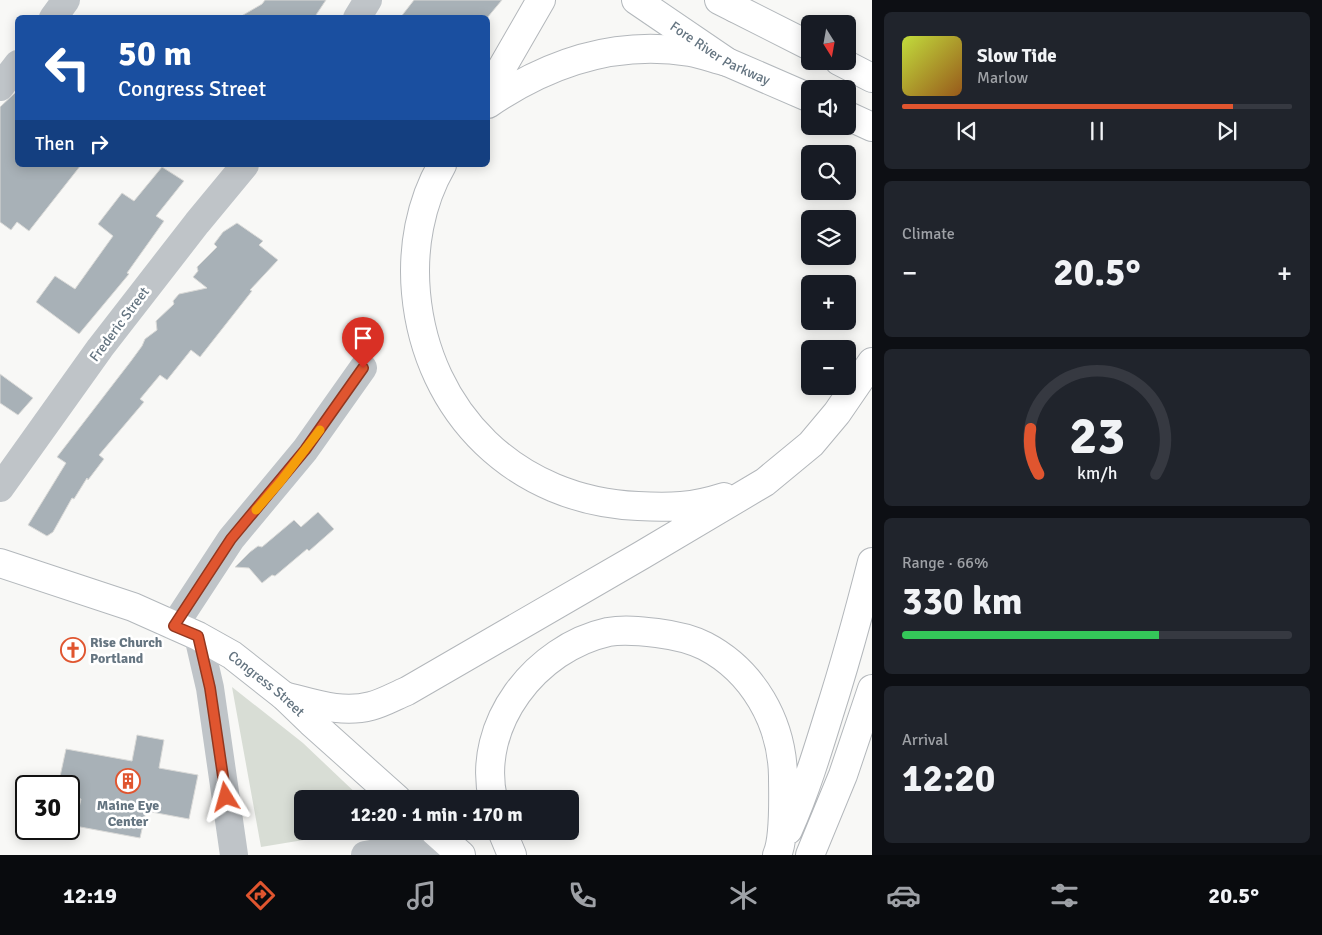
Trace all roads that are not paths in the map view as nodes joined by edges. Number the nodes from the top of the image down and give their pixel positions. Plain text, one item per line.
1 (66, 0) edge
2 (368, 0) edge
3 (540, 0) edge
4 (636, 0) edge
5 (726, 3) edge
6 (54, 15) edge
7 (359, 15) edge
8 (801, 41) edge
9 (727, 62) junction
10 (15, 68) edge
11 (856, 70) edge
12 (872, 78) edge
13 (0, 87) edge
14 (490, 88) edge
15 (801, 94) edge
16 (490, 103) edge
17 (856, 120) edge
18 (872, 127) edge
19 (243, 167) edge
20 (441, 167) edge
21 (872, 362) edge
22 (363, 368) dead end
23 (765, 482) junction
24 (0, 488) edge
25 (0, 562) edge
26 (872, 562) edge
27 (186, 631) junction
28 (872, 689) edge
29 (284, 696) junction
30 (387, 790) edge
31 (491, 790) edge
32 (506, 840) edge
33 (447, 843) edge
34 (778, 851) edge
35 (234, 855) edge
36 (365, 855) edge
37 (512, 855) edge
38 (810, 855) edge

1 - 6 street
2 - 7 street
3 - 14 main road
4 - 9 main road, Fore River Parkway
5 - 8 main road
9 - 15 main road, Fore River Parkway
9 - 16 main road
10 - 13 street
11 - 12 main road
17 - 18 main road
19 - 24 street, Frederic Street
20 - 23 main road
21 - 23 main road
22 - 27 street
23 - 29 main road
25 - 27 main road, Congress Street
26 - 34 main road
27 - 29 main road, Congress Street
27 - 35 street
28 - 38 main road
29 - 30 main road, Congress Street
31 - 34 main road
32 - 37 main road
33 - 36 street

